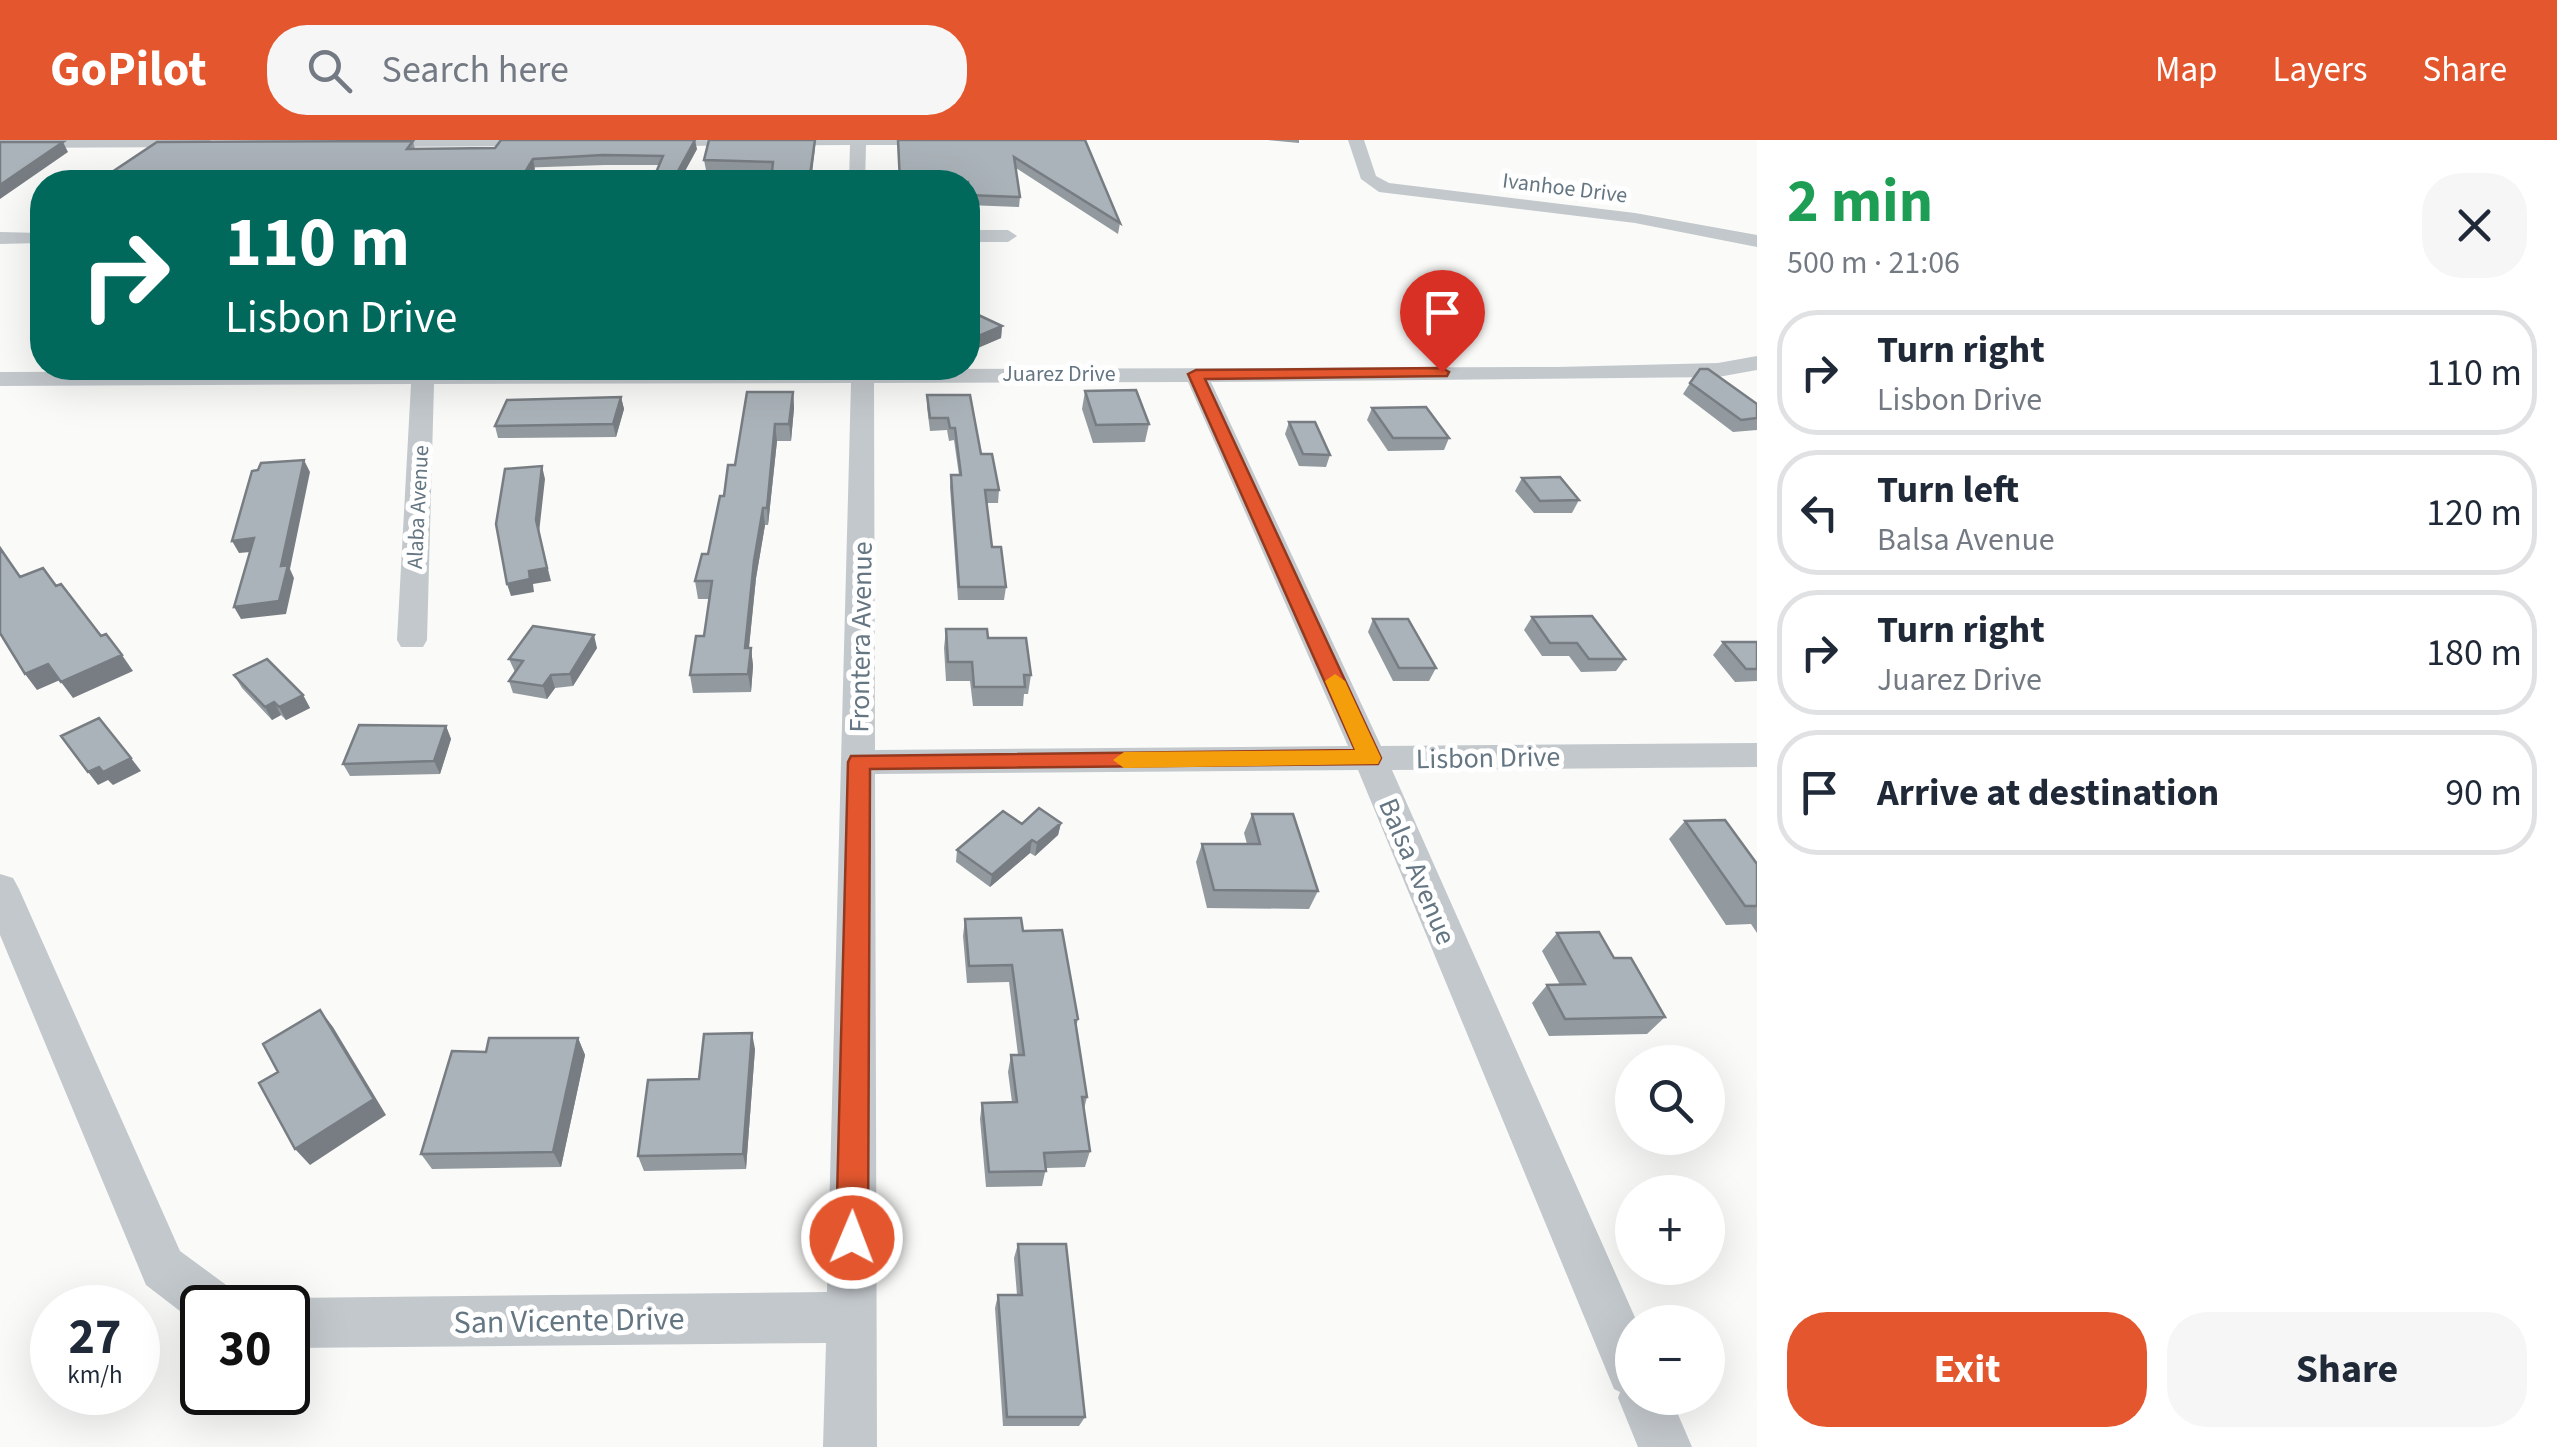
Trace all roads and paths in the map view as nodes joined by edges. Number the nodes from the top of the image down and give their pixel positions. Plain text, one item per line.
1 (858, 140) edge
2 (970, 140) edge
3 (1356, 140) edge
4 (559, 141) edge
5 (638, 141) edge
6 (0, 142) edge
7 (220, 142) edge
8 (339, 142) edge
9 (857, 170) edge
10 (980, 236) edge
11 (1008, 236) dead end
12 (0, 238) edge
13 (30, 238) edge
14 (1757, 241) edge
15 (1757, 363) edge
16 (980, 372) edge
17 (1196, 374) junction
18 (0, 378) edge
19 (30, 378) edge
20 (424, 380) edge
21 (863, 380) edge
22 (412, 640) dead end
23 (1757, 754) edge
24 (1370, 758) junction
25 (859, 762) junction
26 (0, 888) edge
27 (185, 1285) edge
28 (851, 1318) junction
29 (310, 1323) edge
30 (1615, 1331) edge
31 (1651, 1415) edge
32 (850, 1447) edge
33 (1665, 1447) edge

1 - 2 street
1 - 5 street
1 - 9 street
3 - 14 street, Ivanhoe Drive
4 - 8 street
6 - 7 street
10 - 11 street
12 - 13 street
15 - 17 street, Juarez Drive
16 - 17 street, Juarez Drive
17 - 24 street, Balsa Avenue
18 - 19 street, Juarez Drive
20 - 22 street, Alaba Avenue
21 - 25 street, Frontera Avenue
23 - 24 street, Lisbon Drive
24 - 25 street, Lisbon Drive
24 - 30 street, Balsa Avenue
25 - 28 street, Frontera Avenue
26 - 27 street
28 - 29 street, San Vicente Drive
28 - 32 street, Frontera Avenue
31 - 33 street

